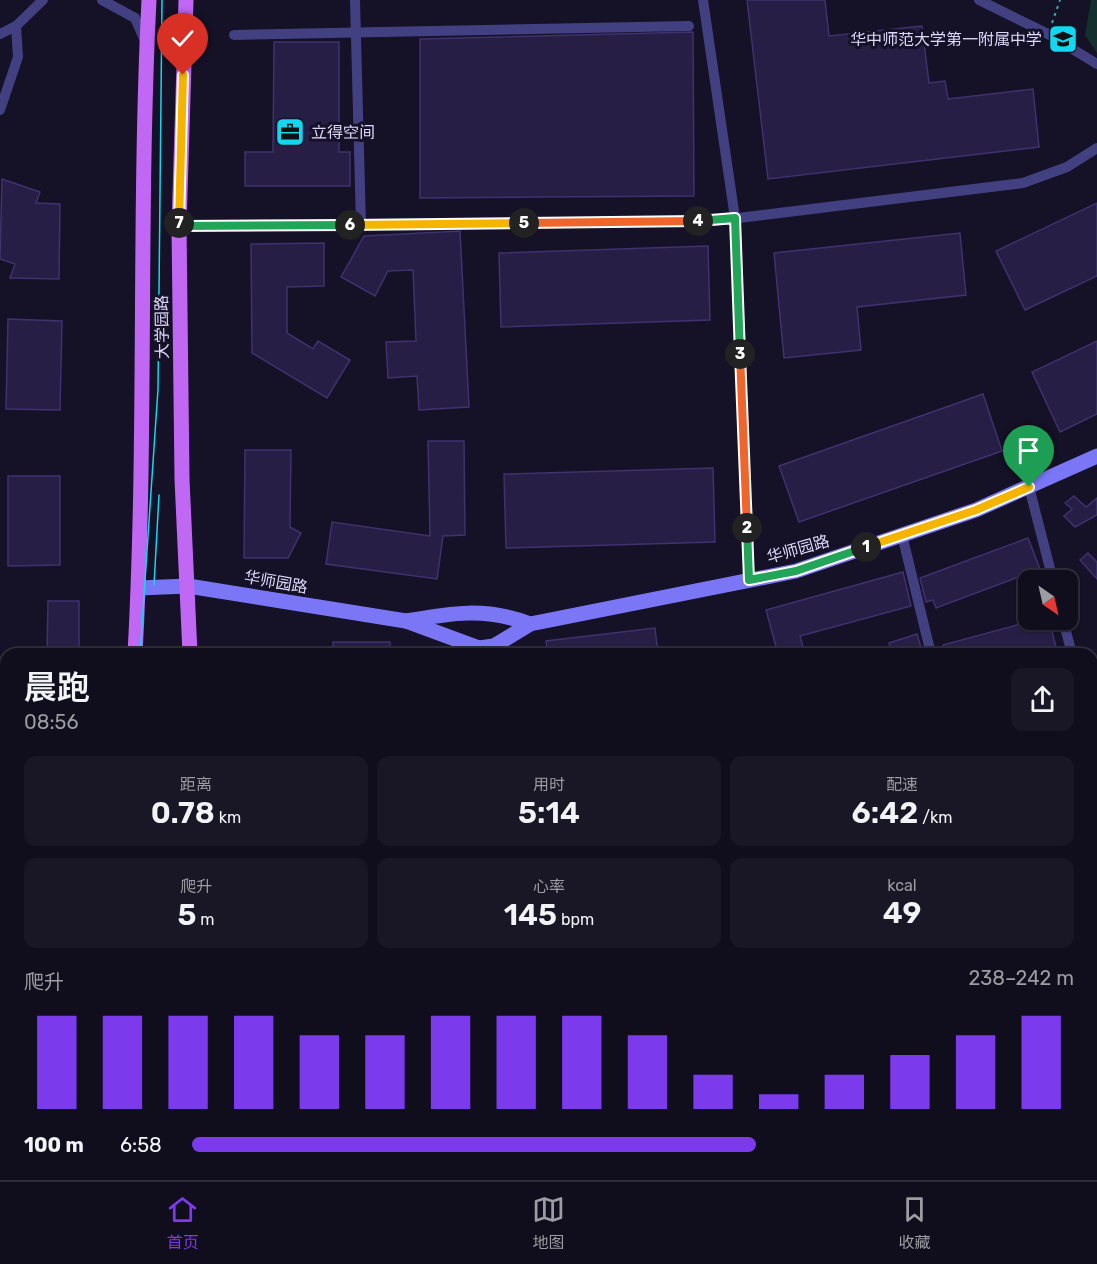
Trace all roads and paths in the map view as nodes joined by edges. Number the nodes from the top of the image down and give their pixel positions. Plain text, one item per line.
1 (43, 0) edge
2 (102, 0) edge
3 (149, 0) edge
4 (186, 0) edge
5 (355, 0) edge
6 (703, 0) edge
7 (979, 0) edge
8 (1060, 0) edge
9 (16, 26) junction
10 (689, 26) dead end
11 (356, 33) junction
12 (0, 34) edge
13 (1048, 34) junction
14 (234, 35) dead end
15 (146, 47) junction
16 (1097, 64) edge
17 (0, 110) edge
18 (1097, 148) edge
19 (735, 218) junction
20 (361, 225) junction
21 (179, 226) junction
22 (1097, 456) edge
23 (1029, 487) junction
24 (902, 535) junction
25 (1050, 570) edge
26 (749, 580) junction
27 (188, 586) junction
28 (139, 588) junction
29 (406, 621) junction
30 (530, 624) junction
31 (1066, 630) edge
32 (135, 648) edge
33 (182, 648) edge
34 (190, 648) edge
35 (930, 648) edge
36 (1070, 648) edge

1 - 9 street
2 - 15 street
3 - 15 main road, 大学园路
4 - 21 main road, 大学园路
5 - 11 street
6 - 19 street
7 - 13 street
8 - 13 path
9 - 12 street
9 - 17 street
10 - 11 street
11 - 14 street
11 - 20 street
13 - 16 street
15 - 28 main road, 大学园路
18 - 19 street
19 - 20 street
19 - 26 street
20 - 21 street
21 - 27 main road, 大学园路
22 - 23 main road, 华师园路
23 - 24 main road, 华师园路
23 - 25 street
24 - 26 main road, 华师园路
24 - 35 street
26 - 30 main road, 华师园路
27 - 28 main road, 华师园路
27 - 29 main road, 华师园路
27 - 33 main road
27 - 34 main road, 大学园路
28 - 32 main road, 大学园路
29 - 30 main road
29 - 30 main road
31 - 36 street

